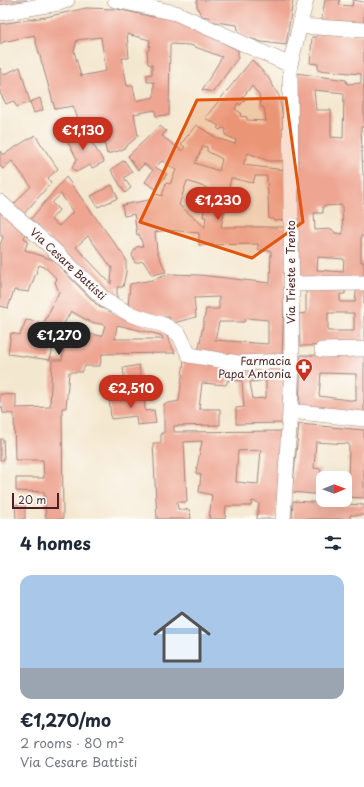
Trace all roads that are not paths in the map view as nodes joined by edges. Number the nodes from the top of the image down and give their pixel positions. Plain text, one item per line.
1 (66, 0) edge
2 (115, 0) edge
3 (306, 0) edge
4 (0, 13) edge
5 (300, 26) junction
6 (364, 30) edge
7 (290, 65) junction
8 (0, 202) edge
9 (364, 283) edge
10 (291, 284) junction
11 (322, 350) dead end
12 (364, 350) edge
13 (292, 361) junction
14 (290, 411) junction
15 (364, 419) edge
16 (283, 519) edge

1 - 4 street
2 - 7 street
3 - 5 street, Via Trieste e Trento
5 - 6 street
5 - 7 street, Via Trieste e Trento
7 - 10 street, Via Trieste e Trento
8 - 13 street, Via Cesare Battisti
9 - 10 street
10 - 13 street, Via Trieste e Trento
11 - 12 street
13 - 14 street, Via Trieste e Trento
14 - 15 street
14 - 16 street, Via Trieste e Trento

